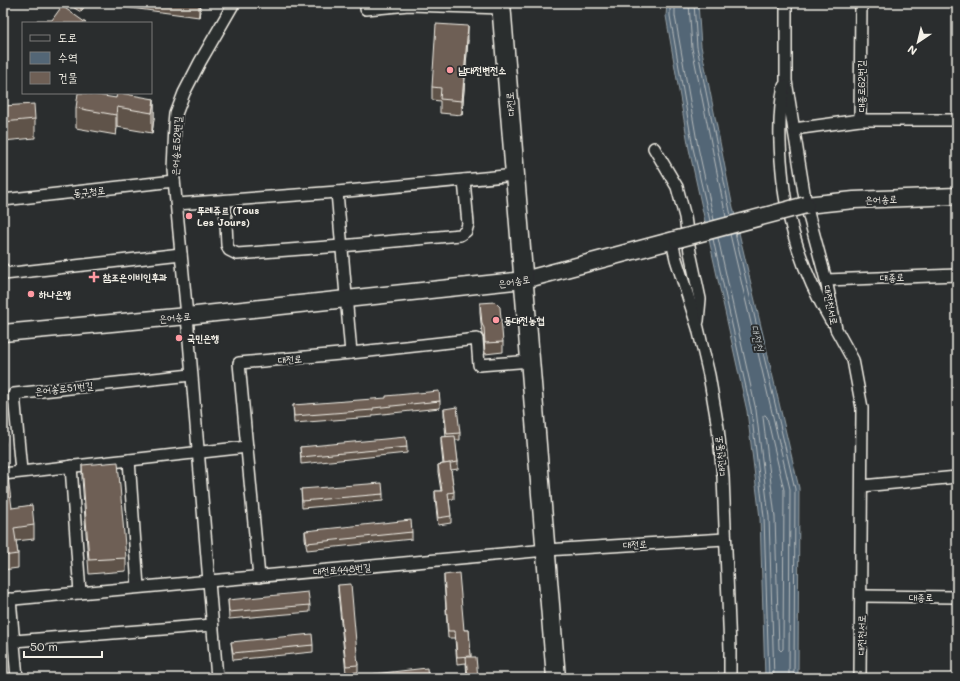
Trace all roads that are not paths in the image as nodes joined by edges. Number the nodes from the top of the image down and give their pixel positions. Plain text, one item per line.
1 (234, 3) edge
2 (786, 3) edge
3 (861, 3) edge
4 (409, 4) edge
5 (501, 6) edge
6 (366, 9) dead end
7 (786, 81) junction
8 (860, 120) junction
9 (957, 120) edge
10 (794, 128) junction
11 (654, 148) dead end
12 (516, 175) junction
13 (464, 180) junction
14 (174, 181) junction
15 (337, 192) junction
16 (957, 196) edge
17 (3, 200) edge
18 (225, 200) junction
19 (176, 204) junction
20 (806, 205) junction
21 (675, 240) junction
22 (342, 246) junction
23 (181, 254) junction
24 (3, 269) edge
25 (957, 275) edge
26 (524, 280) junction
27 (826, 280) junction
28 (346, 300) junction
29 (187, 316) junction
30 (698, 328) junction
31 (836, 329) junction
32 (3, 333) edge
33 (351, 353) junction
34 (531, 361) junction
35 (191, 375) junction
36 (247, 447) junction
37 (198, 452) junction
38 (129, 460) junction
39 (71, 466) junction
40 (21, 471) junction
41 (3, 474) edge
42 (957, 477) edge
43 (862, 486) junction
44 (725, 539) junction
45 (546, 550) junction
46 (259, 577) junction
47 (209, 581) junction
48 (138, 587) junction
49 (80, 593) junction
50 (861, 596) junction
51 (957, 597) edge
52 (7, 600) edge
53 (212, 625) junction
54 (14, 641) junction
55 (17, 678) edge
56 (217, 678) edge
57 (556, 678) edge
58 (730, 678) edge
59 (860, 678) edge

1 - 14 street, 은어송로52번길
2 - 7 street, 대전천서로
3 - 8 street, 대종로62번길
4 - 5 street, 대전로
4 - 6 street, 대전로
5 - 12 main road, 대전로
7 - 10 street, 대전천서로
7 - 31 street
8 - 9 street, 대종로62번길
8 - 10 street
10 - 20 street, 대전천서로
11 - 30 street
12 - 13 street
12 - 26 main road, 대전로
13 - 15 street
13 - 22 street
14 - 17 street, 동구청로
14 - 19 street, 은어송로52번길
15 - 18 street
15 - 22 street
16 - 20 main road, 은어송로
18 - 19 street
18 - 22 street
19 - 23 street, 은어송로52번길
20 - 21 main road, 은어송로, bridge
20 - 27 street, 대전천서로
21 - 26 main road, 은어송로
21 - 30 street, 대전천동로
22 - 28 street
23 - 24 street
23 - 29 street, 은어송로52번길
25 - 27 street, 대종로
26 - 28 main road, 은어송로
26 - 34 main road, 대전로
27 - 31 street, 대전천서로
28 - 29 main road, 은어송로
28 - 33 street
29 - 32 main road, 은어송로
29 - 35 street
30 - 44 street, 대전천동로
31 - 43 street, 대전천서로
33 - 34 street, 대전로
33 - 36 street, 대전로
34 - 45 main road, 대전로
35 - 37 street
35 - 40 street, 은어송로51번길
36 - 37 street
36 - 46 street, 대전로
37 - 38 street
37 - 47 street
38 - 39 street
38 - 48 street
39 - 40 street
39 - 49 street
40 - 41 street
42 - 43 street
43 - 50 street, 대전천서로
44 - 45 street, 대전로
44 - 58 street, 대전천동로
45 - 46 street, 대전로448번길
45 - 57 main road, 대전로
46 - 47 street, 대전로448번길
47 - 48 street, 대전로448번길
47 - 53 street
48 - 49 street, 대전로448번길
49 - 52 street, 대전로448번길
50 - 51 street, 대종로
50 - 59 street, 대전천서로
52 - 54 street
53 - 54 street
53 - 56 street
54 - 55 street

